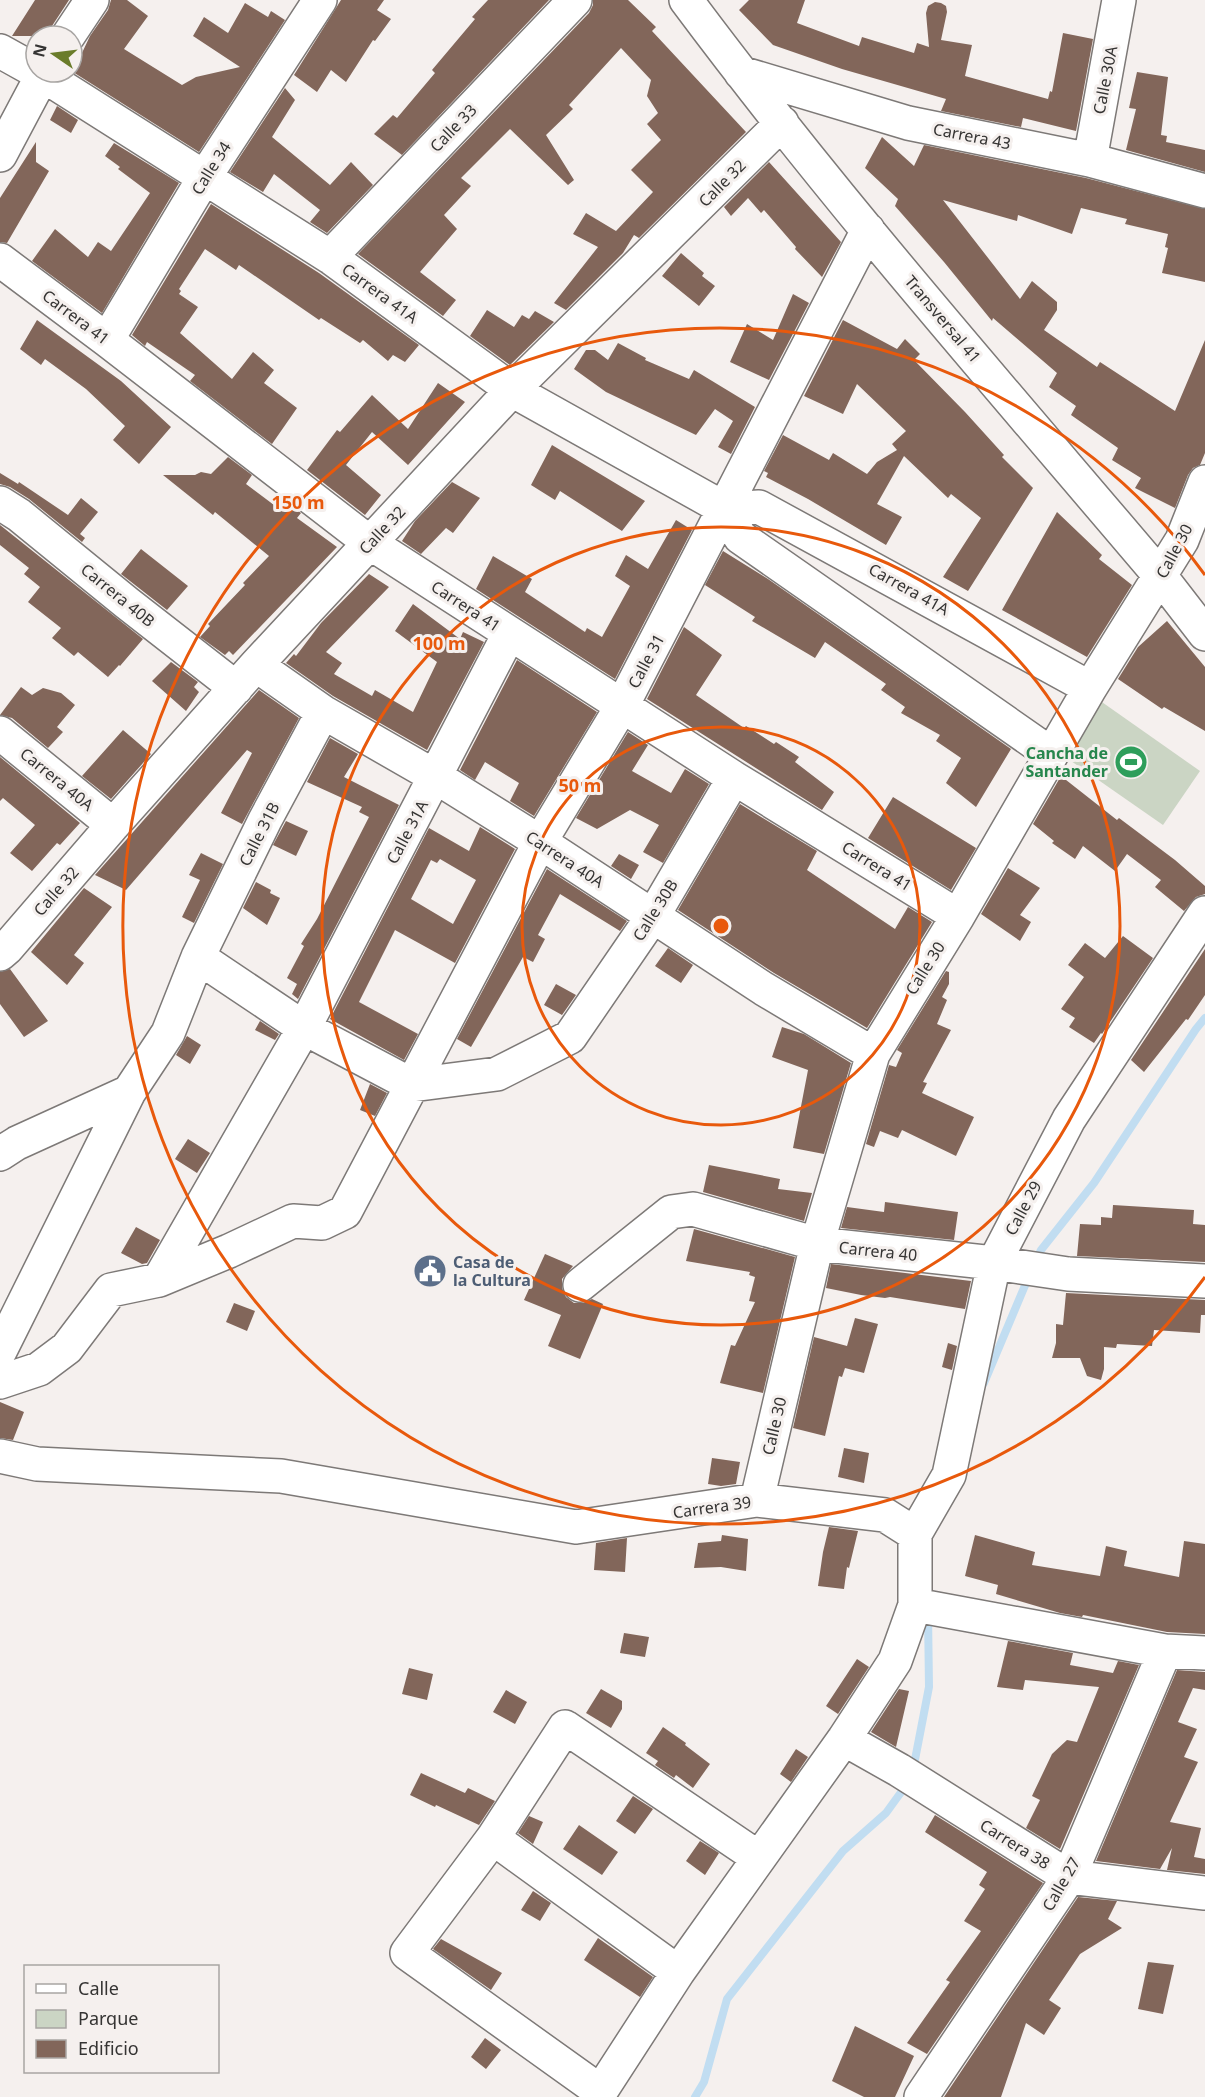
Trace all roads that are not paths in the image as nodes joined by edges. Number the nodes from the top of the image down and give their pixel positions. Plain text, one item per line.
1 (92, 0) edge
2 (320, 0) edge
3 (575, 0) edge
4 (686, 0) edge
5 (1119, 0) edge
6 (76, 24) edge
7 (0, 51) edge
8 (24, 64) edge
9 (741, 73) junction
10 (34, 84) edge
11 (59, 84) edge
12 (782, 123) junction
13 (0, 155) edge
14 (1090, 160) junction
15 (204, 177) junction
16 (1205, 191) edge
17 (868, 230) junction
18 (330, 257) junction
19 (0, 260) edge
20 (107, 340) junction
21 (512, 390) junction
22 (1205, 482) edge
23 (0, 502) edge
24 (725, 509) junction
25 (1194, 542) edge
26 (370, 543) junction
27 (1161, 577) junction
28 (1205, 633) edge
29 (509, 634) junction
30 (246, 676) junction
31 (1090, 688) junction
32 (622, 706) junction
33 (323, 712) junction
34 (0, 733) edge
35 (1051, 754) junction
36 (436, 777) junction
37 (734, 778) junction
38 (113, 825) junction
39 (540, 842) junction
40 (1205, 913) edge
41 (957, 915) junction
42 (653, 916) junction
43 (0, 954) edge
44 (198, 957) junction
45 (304, 1028) junction
46 (873, 1054) junction
47 (412, 1085) junction
48 (129, 1092) junction
49 (0, 1154) edge
50 (817, 1244) junction
51 (1000, 1264) junction
52 (159, 1280) junction
53 (1205, 1281) edge
54 (580, 1285) dead end
55 (0, 1351) edge
56 (0, 1382) edge
57 (0, 1456) edge
58 (757, 1500) junction
59 (915, 1534) junction
60 (915, 1605) junction
61 (1165, 1651) junction
62 (1205, 1653) edge
63 (844, 1739) junction
64 (492, 1838) junction
65 (759, 1858) junction
66 (1069, 1877) junction
67 (1205, 1893) edge
68 (678, 1972) junction
69 (599, 2095) edge
70 (921, 2097) edge

1 - 6 street
2 - 15 street, Calle 34
3 - 18 street, Calle 33
4 - 9 street, Transversal 41
5 - 14 street, Calle 30A
7 - 8 street, Carrera 41A
9 - 12 street, Transversal 41
9 - 14 street, Carrera 43
10 - 13 street
11 - 15 street, Carrera 41A
12 - 17 street, Transversal 41
12 - 21 street, Calle 32
14 - 16 street, Carrera 43
15 - 18 street, Carrera 41A
15 - 20 street, Calle 34
17 - 24 street, Calle 31
17 - 27 street, Transversal 41
18 - 21 street, Carrera 41A
19 - 20 street, Carrera 41
20 - 26 street, Carrera 41
21 - 24 street, Carrera 41A
21 - 26 street, Calle 32
22 - 25 street, Calle 30
23 - 30 street, Carrera 40B
24 - 31 street, Carrera 41A
24 - 32 street, Calle 31
24 - 35 street
25 - 27 street, Calle 30
26 - 29 street, Carrera 41
26 - 30 street, Calle 32
27 - 28 street, Transversal 41
27 - 31 street, Calle 30
29 - 32 street, Carrera 41
29 - 36 street, Calle 31A
30 - 33 street, Carrera 40A
30 - 38 street, Calle 32
31 - 35 street, Calle 30
32 - 37 street, Carrera 41
32 - 39 street, Calle 31
33 - 36 street, Carrera 40A
33 - 44 street, Calle 31B
34 - 38 street, Carrera 40A
35 - 41 street, Calle 30
36 - 39 street, Carrera 40A
36 - 45 street, Calle 31A
37 - 41 street, Carrera 41
37 - 42 street, Calle 30B
38 - 43 street, Calle 32
39 - 42 street, Carrera 40A
39 - 47 street, Calle 31
40 - 51 street, Calle 29
41 - 46 street, Calle 30
42 - 46 street, Carrera 40A
42 - 47 street, Calle 30B
44 - 45 street
44 - 48 street, Calle 31B
45 - 47 street
45 - 52 street, Calle 31A
46 - 50 street, Calle 30
47 - 52 street, Calle 31
48 - 49 street
48 - 55 street, Calle 31B
50 - 51 street, Carrera 40
50 - 54 street, Carrera 40
50 - 58 street, Calle 30
51 - 53 street, Carrera 40
51 - 59 street, Calle 29
52 - 56 street, Calle 31
57 - 58 street, Carrera 39
58 - 59 street, Carrera 39
59 - 60 street
60 - 61 street
60 - 63 street
61 - 62 street
61 - 66 street, Calle 27
63 - 65 street
63 - 66 street, Carrera 38
64 - 65 street
64 - 68 street
64 - 69 street
65 - 68 street
66 - 67 street, Carrera 38
66 - 70 street, Calle 27
68 - 69 street

